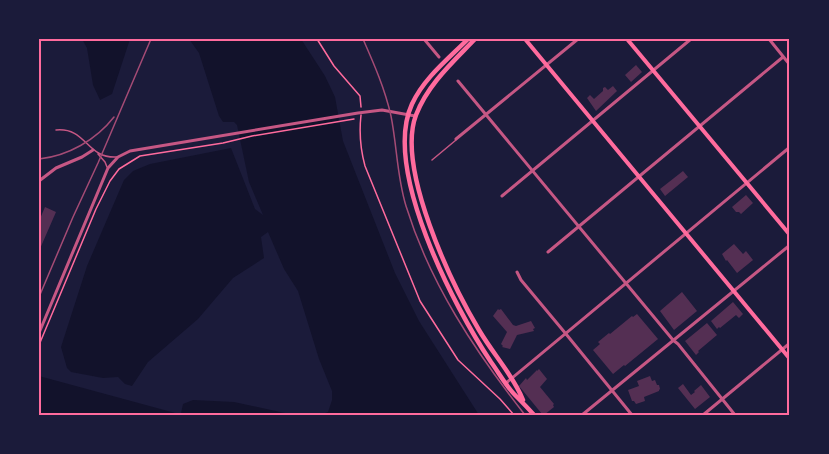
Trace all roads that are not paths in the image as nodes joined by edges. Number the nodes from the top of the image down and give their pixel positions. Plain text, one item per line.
1 (424, 39) edge
2 (468, 39) edge
3 (475, 39) edge
4 (525, 39) edge
5 (578, 39) edge
6 (627, 39) edge
7 (691, 39) edge
8 (769, 39) edge
9 (439, 57) dead end
10 (783, 57) junction
11 (547, 65) junction
12 (790, 65) edge
13 (654, 70) junction
14 (458, 81) dead end
15 (409, 114) junction
16 (486, 115) junction
17 (416, 116) junction
18 (593, 121) junction
19 (699, 126) junction
20 (56, 130) dead end
21 (456, 139) joint
22 (790, 147) edge
23 (93, 150) junction
24 (97, 153) junction
25 (118, 157) junction
26 (432, 160) dead end
27 (107, 170) junction
28 (532, 171) junction
29 (639, 176) junction
30 (39, 181) edge
31 (747, 183) junction
32 (501, 196) dead end
33 (579, 226) junction
34 (687, 234) junction
35 (790, 235) edge
36 (790, 245) edge
37 (548, 252) dead end
38 (517, 272) dead end
39 (626, 284) junction
40 (734, 292) junction
41 (39, 333) edge
42 (566, 334) junction
43 (673, 340) junction
44 (790, 343) edge
45 (782, 349) junction
46 (790, 359) edge
47 (511, 379) junction
48 (506, 383) junction
49 (612, 391) junction
50 (722, 399) junction
51 (524, 403) junction
52 (534, 415) edge
53 (582, 415) edge
54 (632, 415) edge
55 (703, 415) edge
56 (735, 415) edge

1 - 9 street
2 - 15 main road
3 - 17 main road
4 - 11 main road
5 - 11 street
6 - 13 main road
7 - 13 street
8 - 10 street
10 - 12 street
10 - 19 street
11 - 16 street
11 - 18 main road
13 - 18 street
13 - 19 main road
14 - 16 street
15 - 17 street
15 - 25 street
15 - 48 main road
16 - 21 street
16 - 28 street
17 - 47 main road
18 - 28 street
18 - 29 main road
19 - 29 street
19 - 31 main road
20 - 23 lane
21 - 26 lane
22 - 31 street
23 - 24 lane
23 - 30 street
24 - 25 lane
24 - 27 lane
25 - 27 street
27 - 41 street
28 - 32 street
28 - 33 street
29 - 33 street
29 - 34 main road
31 - 34 street
31 - 35 main road
33 - 37 street
33 - 39 street
34 - 39 street
34 - 40 main road
36 - 40 street
38 - 42 street
39 - 42 street
39 - 43 street
40 - 43 street
40 - 45 main road
42 - 47 street
42 - 49 street
43 - 49 street
43 - 50 street
44 - 45 street
45 - 46 main road
45 - 50 street
47 - 48 street
47 - 51 main road
48 - 51 main road
49 - 53 street
49 - 54 street
50 - 55 street
50 - 56 street
51 - 52 main road

